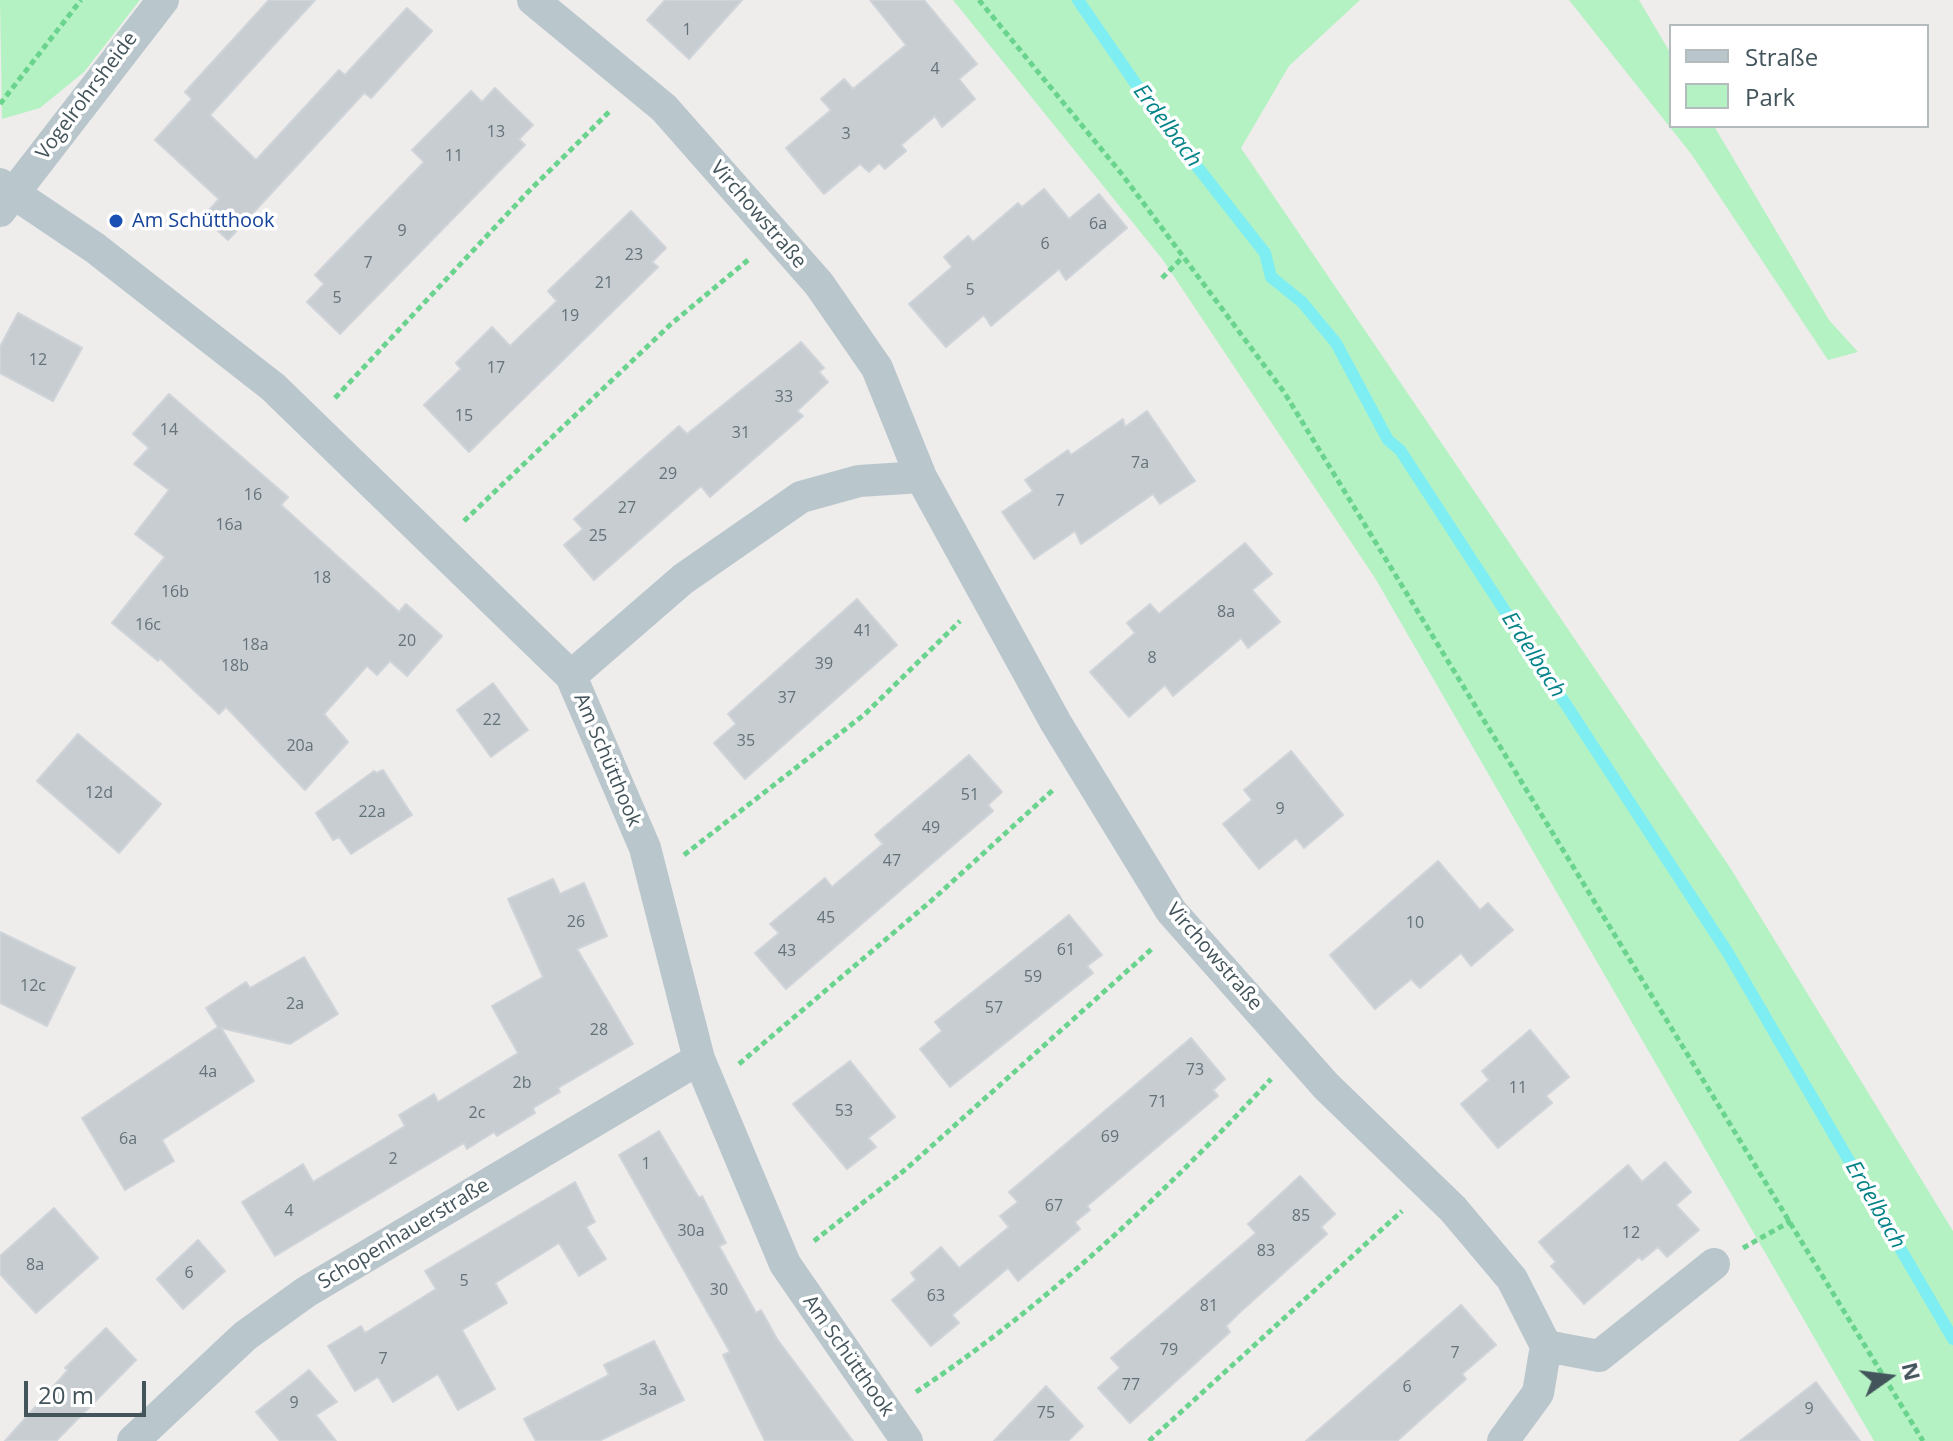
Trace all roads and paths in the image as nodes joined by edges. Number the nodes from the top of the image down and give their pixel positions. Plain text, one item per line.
1 (81, 0) edge
2 (163, 0) edge
3 (533, 0) edge
4 (979, 0) edge
5 (637, 85) junction
6 (0, 104) edge
7 (4, 196) edge
8 (777, 236) junction
9 (1183, 257) junction
10 (1162, 278) dead end
11 (310, 424) junction
12 (921, 477) junction
13 (438, 548) junction
14 (986, 595) junction
15 (571, 676) junction
16 (1081, 764) junction
17 (653, 878) junction
18 (1182, 922) junction
19 (1297, 1052) junction
20 (705, 1073) junction
21 (1429, 1185) junction
22 (1791, 1221) junction
23 (785, 1264) junction
24 (1714, 1264) joint
25 (1546, 1346) junction
26 (887, 1412) junction
27 (133, 1441) edge
28 (907, 1441) edge
29 (1149, 1441) edge
30 (1503, 1441) edge
31 (1923, 1441) edge

1 - 6 path
2 - 7 street, Vogelrohrsheide
3 - 5 street, Virchowstraße
4 - 9 path
5 - 8 street, Virchowstraße
5 - 11 path
7 - 11 street, Am Schütthook
8 - 12 street, Virchowstraße
8 - 13 path
9 - 10 path
9 - 22 path
11 - 13 street, Am Schütthook
12 - 14 street, Virchowstraße
12 - 15 street
13 - 15 street, Am Schütthook
14 - 16 street, Virchowstraße
14 - 17 path
15 - 17 street, Am Schütthook
16 - 18 street, Virchowstraße
16 - 20 path
17 - 20 street, Am Schütthook
18 - 19 street, Virchowstraße
18 - 23 path
19 - 21 street, Virchowstraße
19 - 26 path
20 - 23 street, Am Schütthook
20 - 27 street, Schopenhauerstraße
21 - 25 street, Virchowstraße
21 - 29 path
22 - 24 path
22 - 31 path
23 - 26 street, Am Schütthook
24 - 25 street
25 - 30 street
26 - 28 street, Am Schütthook

